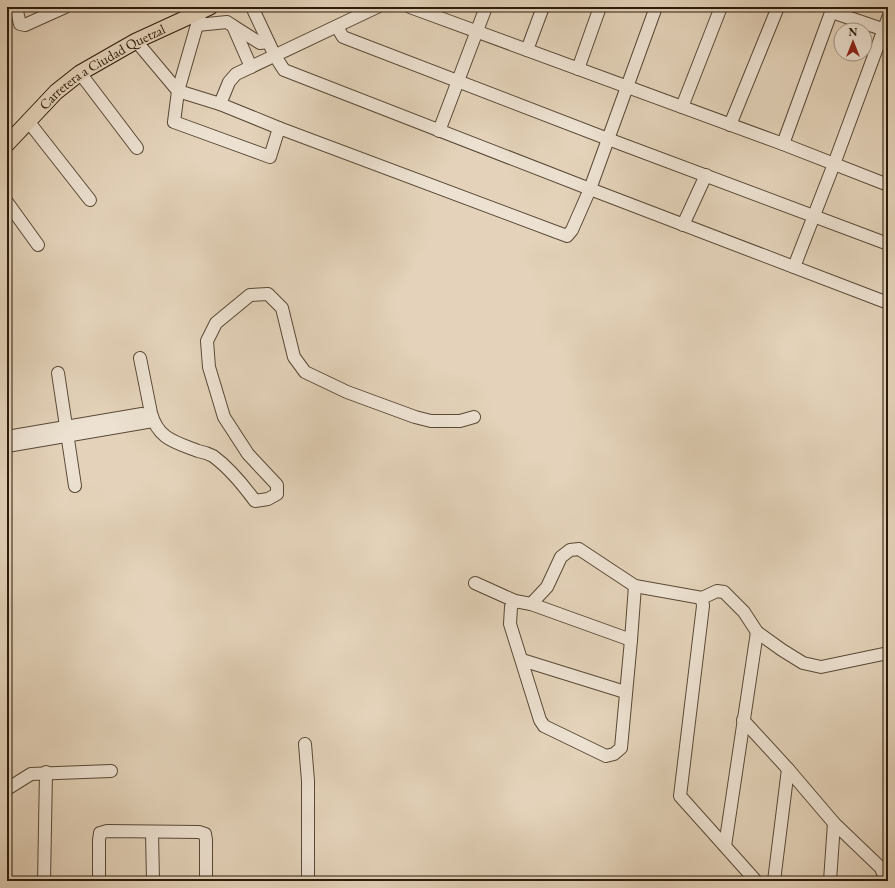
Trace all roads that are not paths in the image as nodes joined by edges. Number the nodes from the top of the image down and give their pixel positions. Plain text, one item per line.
1 (16, 7) edge
2 (65, 7) edge
3 (252, 7) edge
4 (377, 7) edge
5 (410, 7) edge
6 (486, 7) edge
7 (543, 7) edge
8 (600, 7) edge
9 (656, 7) edge
10 (721, 7) edge
11 (778, 7) edge
12 (833, 9) edge
13 (203, 14) edge
14 (233, 26) junction
15 (887, 26) edge
16 (337, 27) junction
17 (476, 32) junction
18 (136, 42) junction
19 (268, 42) junction
20 (527, 50) junction
21 (275, 56) junction
22 (251, 67) junction
23 (578, 69) junction
24 (80, 73) junction
25 (458, 81) junction
26 (628, 87) junction
27 (178, 91) junction
28 (220, 104) junction
29 (682, 107) junction
30 (28, 121) junction
31 (730, 126) junction
32 (279, 128) junction
33 (439, 131) junction
34 (608, 139) junction
35 (7, 144) edge
36 (783, 144) junction
37 (137, 148) dead end
38 (834, 164) junction
39 (706, 175) junction
40 (888, 184) edge
41 (590, 189) junction
42 (90, 200) dead end
43 (7, 202) edge
44 (813, 216) junction
45 (683, 225) junction
46 (888, 244) edge
47 (38, 245) dead end
48 (794, 267) junction
49 (888, 303) edge
50 (140, 358) dead end
51 (58, 373) dead end
52 (152, 417) junction
53 (474, 417) dead end
54 (67, 431) junction
55 (7, 437) edge
56 (7, 446) edge
57 (75, 486) dead end
58 (475, 583) dead end
59 (635, 586) junction
60 (702, 598) junction
61 (515, 601) junction
62 (531, 604) junction
63 (757, 632) junction
64 (631, 640) junction
65 (888, 653) edge
66 (522, 660) junction
67 (625, 692) junction
68 (744, 720) junction
69 (305, 744) dead end
70 (788, 769) junction
71 (111, 771) dead end
72 (46, 772) junction
73 (7, 789) edge
74 (834, 823) junction
75 (152, 832) junction
76 (725, 846) junction
77 (44, 881) edge
78 (99, 881) edge
79 (153, 881) edge
80 (206, 881) edge
81 (308, 881) edge
82 (756, 881) edge
83 (774, 881) edge
84 (830, 881) edge
85 (883, 881) edge

1 - 2 street
3 - 19 street
4 - 16 street
5 - 17 street
6 - 17 street
7 - 20 street
8 - 23 street
9 - 26 street
10 - 29 street
11 - 31 street
12 - 15 street
12 - 36 street
13 - 14 street
13 - 18 main road, Carretera a Ciudad Quetzal
13 - 27 street
14 - 19 street
14 - 22 street
15 - 38 street
16 - 21 street
16 - 25 street
17 - 20 street
17 - 25 street
18 - 24 main road, Carretera a Ciudad Quetzal
18 - 27 street
19 - 21 street
20 - 23 street
21 - 22 street
21 - 33 street
22 - 28 street
23 - 26 street
24 - 30 main road, Carretera a Ciudad Quetzal
24 - 37 street
25 - 33 street
25 - 34 street
26 - 29 street
26 - 34 street
27 - 28 street
27 - 32 street
28 - 32 street
29 - 31 street
30 - 35 main road, Carretera a Ciudad Quetzal
30 - 42 street
31 - 36 street
32 - 41 street
33 - 41 street
34 - 39 street
34 - 41 street
36 - 38 street
38 - 40 street
38 - 44 street
39 - 44 street
39 - 45 street
41 - 45 street
43 - 47 street
44 - 46 street
44 - 48 street
45 - 48 street
48 - 49 street
50 - 52 street
51 - 54 street
52 - 53 street
52 - 54 street
54 - 55 street
54 - 56 street
54 - 57 street
58 - 61 street
59 - 60 street
59 - 62 street
59 - 64 street
60 - 63 street
60 - 76 street
61 - 62 street
61 - 66 street
62 - 64 street
63 - 65 street
63 - 68 street
64 - 67 street
66 - 67 street
66 - 67 street
68 - 70 street
68 - 76 street
69 - 81 street
70 - 74 street
70 - 83 street
71 - 72 street
72 - 73 street
72 - 77 street
74 - 84 street
74 - 85 street
75 - 78 street
75 - 79 street
75 - 80 street
76 - 82 street

